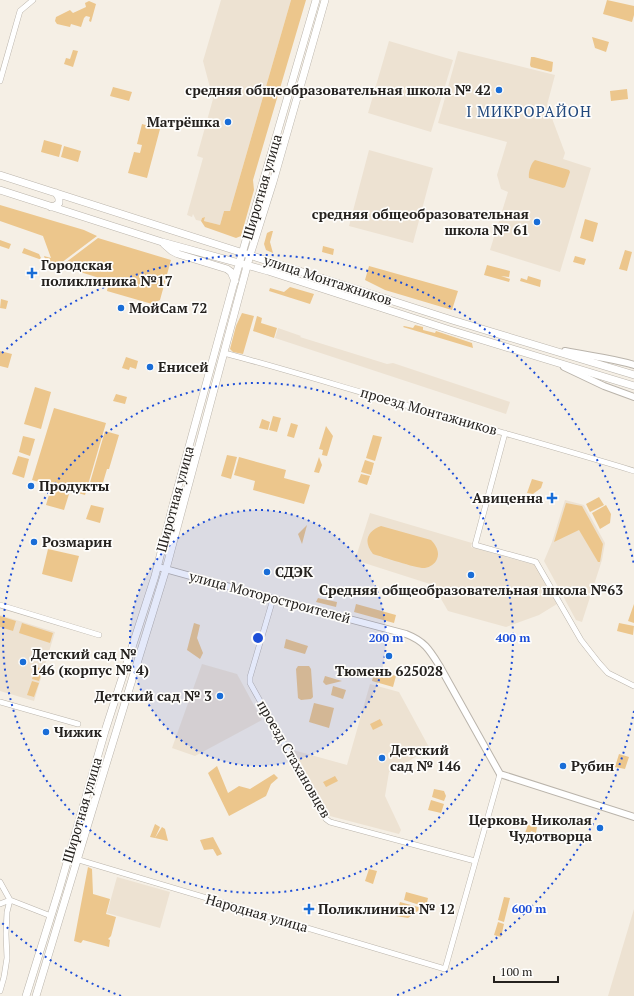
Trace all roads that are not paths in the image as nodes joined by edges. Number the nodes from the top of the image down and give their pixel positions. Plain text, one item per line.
1 (33, 0) edge
2 (316, 0) edge
3 (325, 0) edge
4 (0, 81) edge
5 (0, 175) edge
6 (0, 190) edge
7 (56, 193) junction
8 (52, 207) junction
9 (162, 242) junction
10 (246, 254) junction
11 (240, 264) junction
12 (247, 266) junction
13 (235, 281) junction
14 (536, 345) junction
15 (224, 353) junction
16 (557, 363) junction
17 (634, 365) edge
18 (634, 375) edge
19 (634, 386) edge
20 (634, 397) edge
21 (196, 422) junction
22 (205, 424) junction
23 (505, 433) junction
24 (190, 442) junction
25 (199, 445) junction
26 (634, 471) edge
27 (158, 567) junction
28 (166, 569) junction
29 (273, 599) junction
30 (0, 605) edge
31 (99, 635) dead end
32 (634, 686) edge
33 (0, 702) edge
34 (111, 711) junction
35 (122, 714) junction
36 (78, 724) dead end
37 (105, 731) junction
38 (116, 734) junction
39 (500, 774) junction
40 (634, 817) edge
41 (69, 857) junction
42 (78, 859) junction
43 (475, 861) junction
44 (0, 882) edge
45 (10, 900) junction
46 (0, 904) edge
47 (51, 916) junction
48 (35, 969) junction
49 (44, 971) junction
50 (30, 984) junction
51 (39, 987) junction
52 (0, 992) edge
53 (26, 996) edge
54 (36, 996) edge

1 - 4 street
2 - 10 main road, Широтная улица
3 - 10 main road, Широтная улица
5 - 7 main road, улица Монтажников
6 - 8 main road, улица Монтажников
7 - 8 main road
7 - 10 main road, улица Монтажников
8 - 9 main road, улица Монтажников
9 - 11 main road, улица Монтажников
9 - 13 main road
10 - 11 main road, Широтная улица
10 - 12 main road, Широтная улица
10 - 14 main road, улица Монтажников
11 - 12 main road, улица Монтажников
11 - 13 main road, Широтная улица
12 - 15 main road, Широтная улица
12 - 16 main road, улица Монтажников
13 - 21 main road, Широтная улица
14 - 17 street
14 - 18 main road, улица Монтажников
15 - 22 main road, Широтная улица
15 - 23 street, проезд Монтажников
16 - 19 main road, улица Монтажников
16 - 20 street
21 - 22 main road
21 - 24 main road, Широтная улица
22 - 25 main road, Широтная улица
23 - 26 street, проезд Монтажников
23 - 32 street
24 - 25 main road
24 - 27 main road, Широтная улица
25 - 28 main road, Широтная улица
27 - 28 street, улица Моторостроителей
27 - 34 main road, Широтная улица
28 - 29 street, улица Моторостроителей
28 - 35 main road, Широтная улица
29 - 39 street, улица Моторостроителей
29 - 43 street, проезд Стахановцев
30 - 31 street
33 - 36 street
34 - 35 main road
34 - 37 main road, Широтная улица
35 - 38 main road, Широтная улица
37 - 38 main road
37 - 41 main road, Широтная улица
38 - 42 main road, Широтная улица
39 - 40 street
39 - 43 street
41 - 42 street, Народная улица
41 - 47 main road, Широтная улица
42 - 43 street, Народная улица
42 - 49 main road, Широтная улица
44 - 45 street
45 - 46 street
45 - 47 street
45 - 52 street
47 - 48 main road, Широтная улица
48 - 49 main road
48 - 50 main road, Широтная улица
49 - 51 main road, Широтная улица
50 - 51 main road
50 - 53 main road, Широтная улица
51 - 54 main road, Широтная улица

